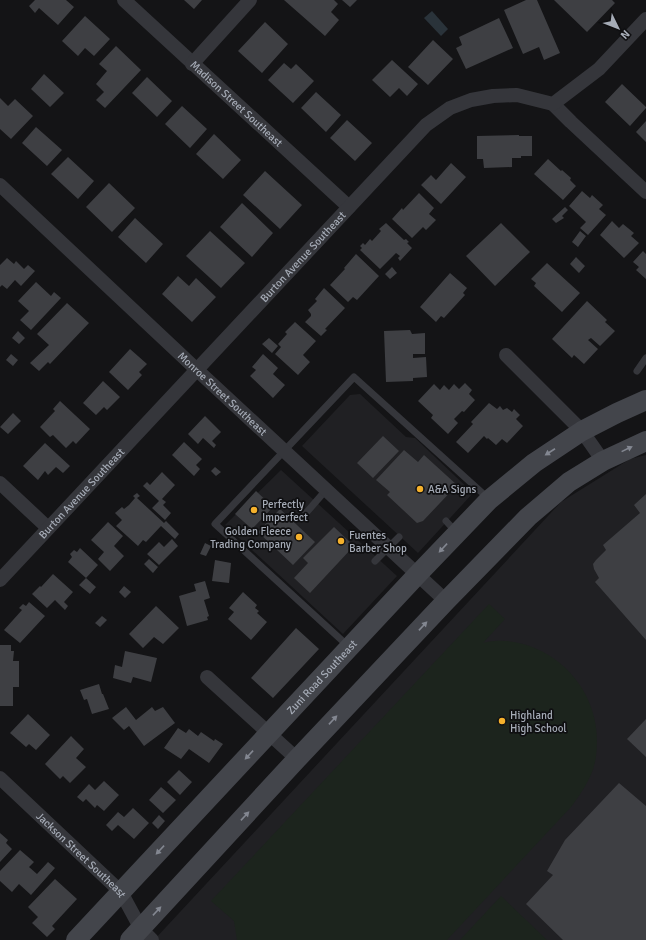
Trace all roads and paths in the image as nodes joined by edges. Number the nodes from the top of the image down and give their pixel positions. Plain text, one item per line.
1 (124, 0) edge
2 (250, 0) edge
3 (646, 19) edge
4 (192, 64) junction
5 (553, 104) junction
6 (0, 185) edge
7 (646, 192) edge
8 (349, 207) junction
9 (506, 355) dead end
10 (646, 358) edge
11 (196, 369) junction
12 (637, 371) dead end
13 (646, 400) edge
14 (582, 431) junction
15 (646, 441) edge
16 (284, 451) junction
17 (603, 461) junction
18 (0, 483) edge
19 (326, 490) junction
20 (489, 500) junction
21 (306, 513) dead end
22 (48, 528) junction
23 (399, 537) dead end
24 (388, 548) junction
25 (375, 561) dead end
26 (417, 575) junction
27 (0, 580) edge
28 (446, 601) junction
29 (350, 648) junction
30 (207, 677) dead end
31 (269, 733) junction
32 (297, 759) junction
33 (0, 778) edge
34 (121, 892) junction
35 (141, 936) edge
36 (76, 940) edge

1 - 4 street, Madison Street Southeast
2 - 4 street
3 - 5 street
4 - 8 street, Madison Street Southeast
5 - 7 street
5 - 8 street, Burton Avenue Southeast
6 - 11 street, Monroe Street Southeast
8 - 11 street, Burton Avenue Southeast
9 - 14 street
10 - 12 lane
11 - 16 street, Monroe Street Southeast
11 - 22 street, Burton Avenue Southeast
13 - 14 main road, Zuni Road Southeast
14 - 17 street
14 -> 20 main road, Zuni Road Southeast
17 -> 15 main road
16 - 19 street, Monroe Street Southeast
16 - 20 lane
16 - 29 lane
17 - 28 main road
18 - 22 street
19 - 21 lane
19 - 24 street, Monroe Street Southeast
20 -> 26 main road, Zuni Road Southeast
22 - 27 street, Burton Avenue Southeast
23 - 24 lane
24 - 25 lane
24 - 26 street, Monroe Street Southeast
26 - 28 street, Monroe Street Southeast
26 - 29 main road, Zuni Road Southeast
32 -> 28 main road
29 - 31 main road, Zuni Road Southeast
30 - 31 street
31 - 32 street
31 -> 34 main road, Zuni Road Southeast
35 -> 32 main road
33 - 34 street, Jackson Street Southeast
34 - 35 street, Jackson Street Southeast
34 - 36 main road, Zuni Road Southeast

